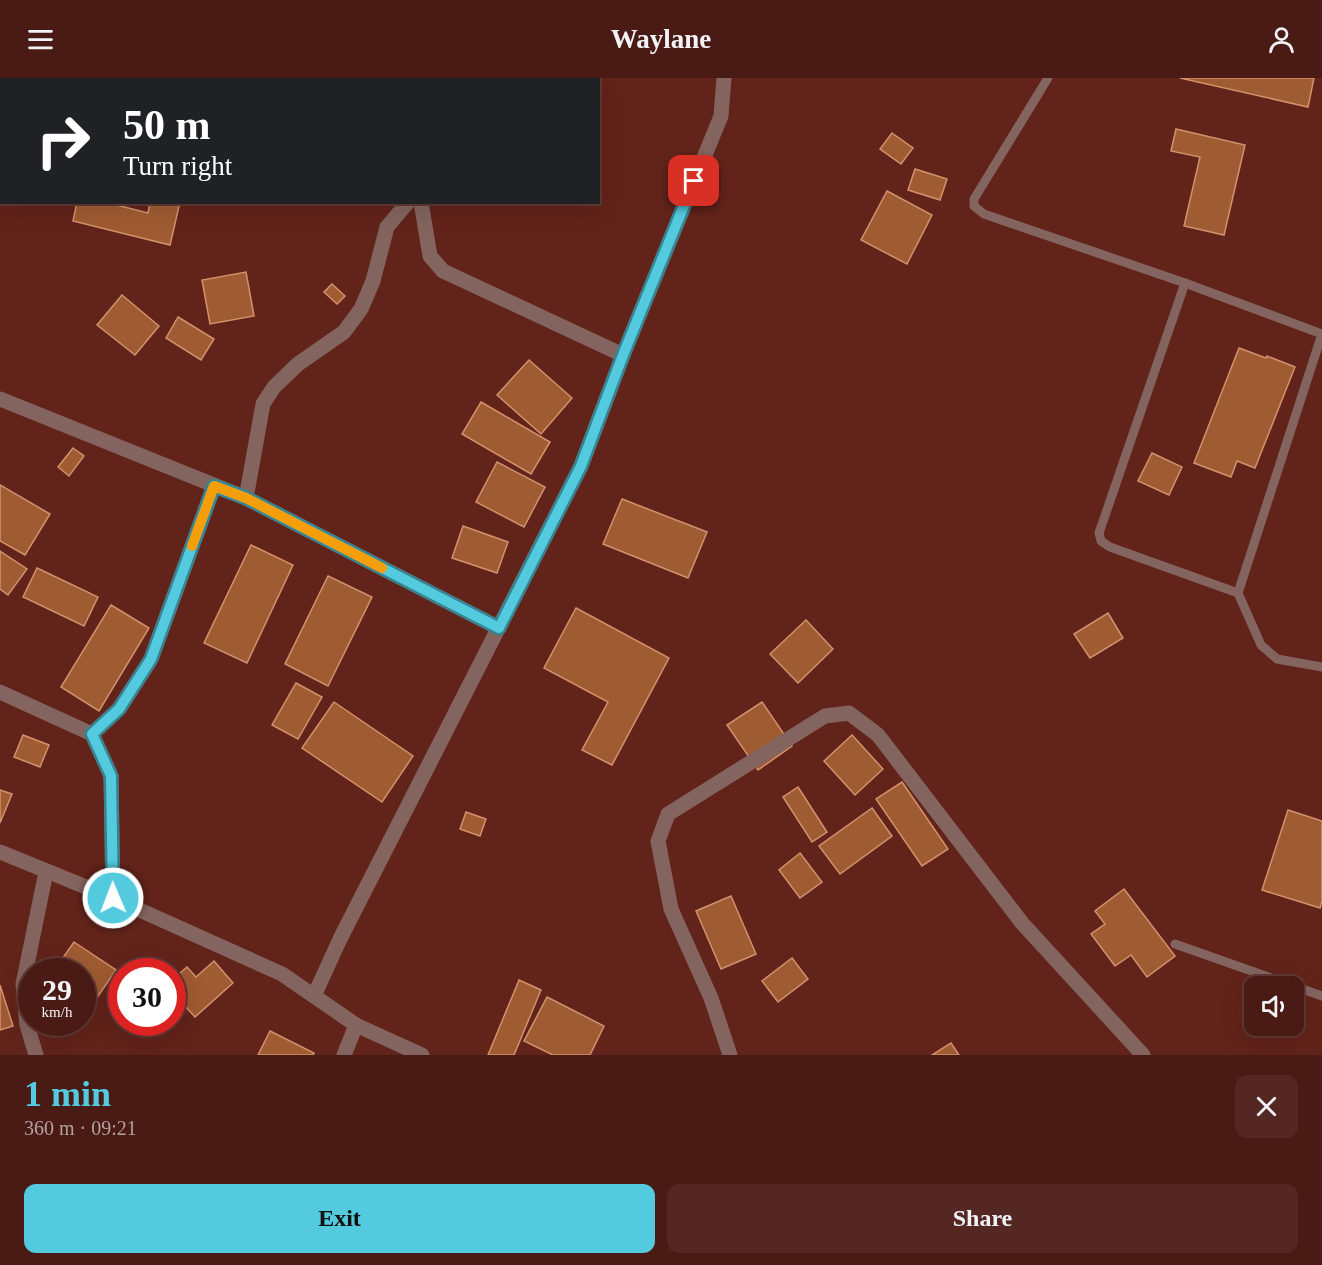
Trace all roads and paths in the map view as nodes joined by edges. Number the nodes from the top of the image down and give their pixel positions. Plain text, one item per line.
1 (724, 78) edge
2 (1048, 78) edge
3 (406, 204) edge
4 (421, 204) edge
5 (1185, 283) junction
6 (1322, 334) edge
7 (623, 355) junction
8 (0, 399) edge
9 (214, 486) junction
10 (246, 498) junction
11 (1238, 593) junction
12 (499, 628) junction
13 (1322, 668) edge
14 (0, 692) edge
15 (92, 734) junction
16 (0, 852) edge
17 (46, 872) junction
18 (113, 898) junction
19 (1175, 944) dead end
20 (315, 996) junction
21 (1322, 996) edge
22 (356, 1024) junction
23 (36, 1055) edge
24 (344, 1055) edge
25 (422, 1055) edge
26 (730, 1055) edge
27 (1143, 1055) edge

1 - 7 street
2 - 5 lane
3 - 10 street
4 - 7 street
5 - 6 lane
5 - 11 lane
6 - 11 lane
7 - 12 street
8 - 9 street
9 - 10 street
9 - 15 street
10 - 12 street
11 - 13 lane
12 - 20 street
14 - 15 street
15 - 18 street
16 - 17 street
17 - 18 street
17 - 23 street
18 - 20 street
19 - 21 lane
20 - 22 street
22 - 24 street
22 - 25 street
26 - 27 street

